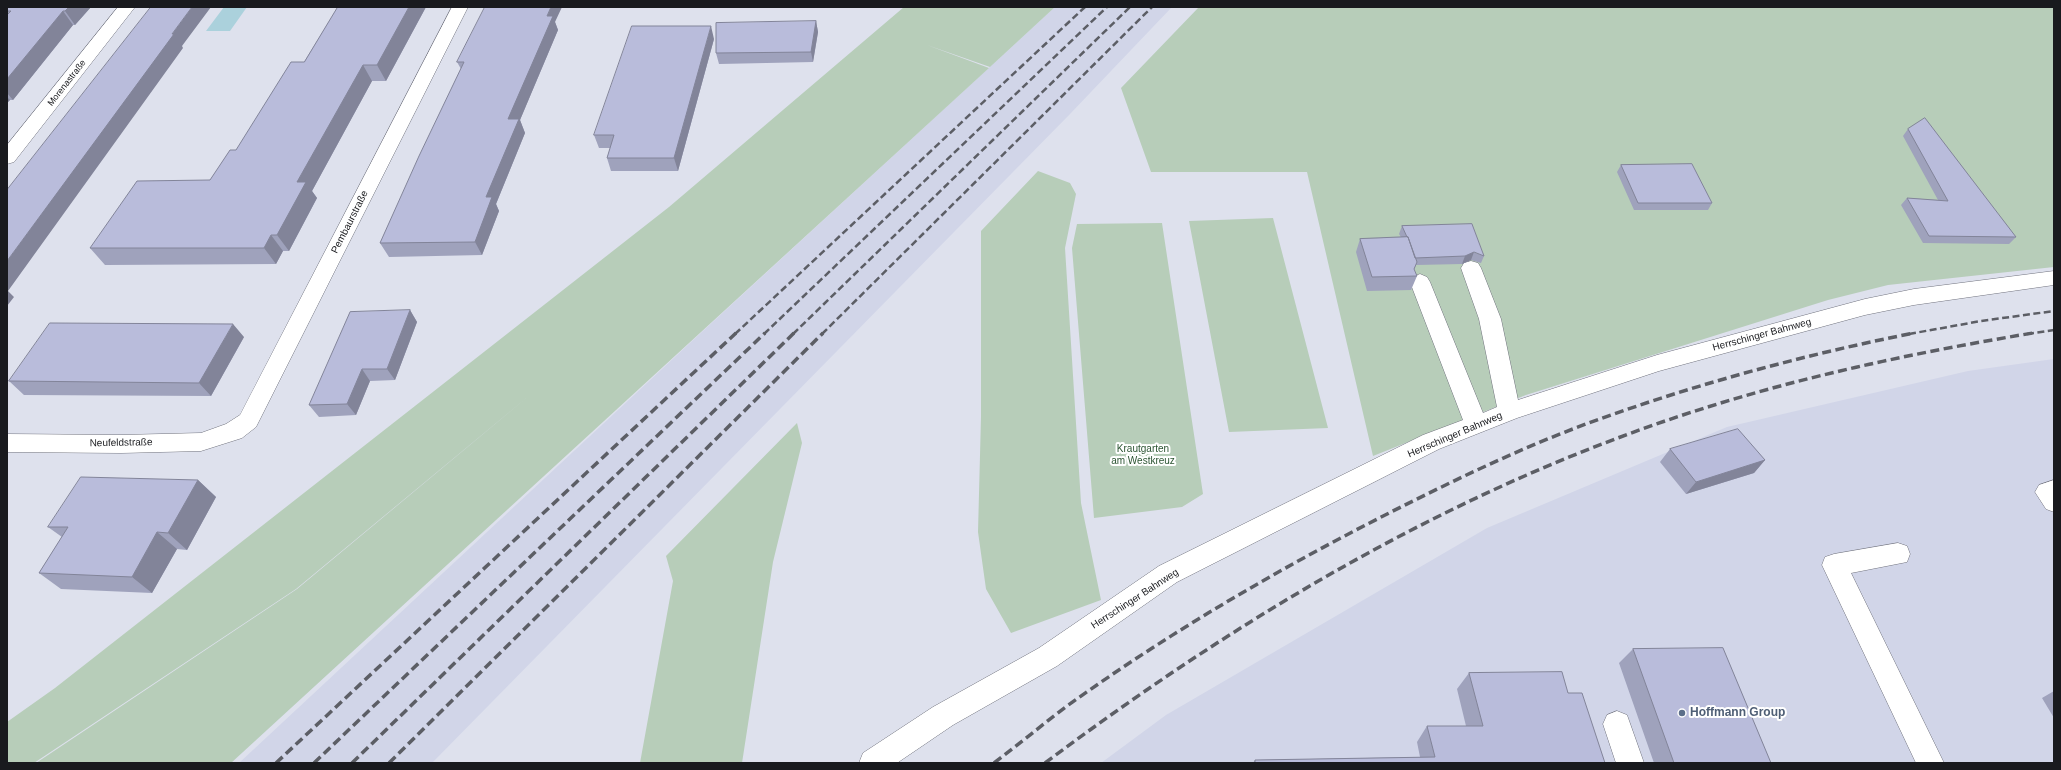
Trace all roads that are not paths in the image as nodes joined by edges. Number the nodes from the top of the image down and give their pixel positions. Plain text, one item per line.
1 (127, 7) edge
2 (460, 7) edge
3 (7, 158) edge
4 (1471, 268) dead end
5 (2054, 278) edge
6 (1420, 282) dead end
7 (1509, 412) junction
8 (1476, 424) junction
9 (234, 432) joint
10 (7, 443) edge
11 (2054, 490) edge
12 (2054, 502) edge
13 (1898, 554) dead end
14 (1617, 724) dead end
15 (873, 763) edge
16 (1630, 763) edge
17 (1930, 763) edge

1 - 3 street, Morenastraße
2 - 9 street, Pembaurstraße
4 - 7 street
5 - 7 street, Herrschinger Bahnweg
6 - 8 street
7 - 8 street, Herrschinger Bahnweg
8 - 15 street, Herrschinger Bahnweg
9 - 10 street, Neufeldstraße
11 - 12 street
13 - 17 street
14 - 16 street

